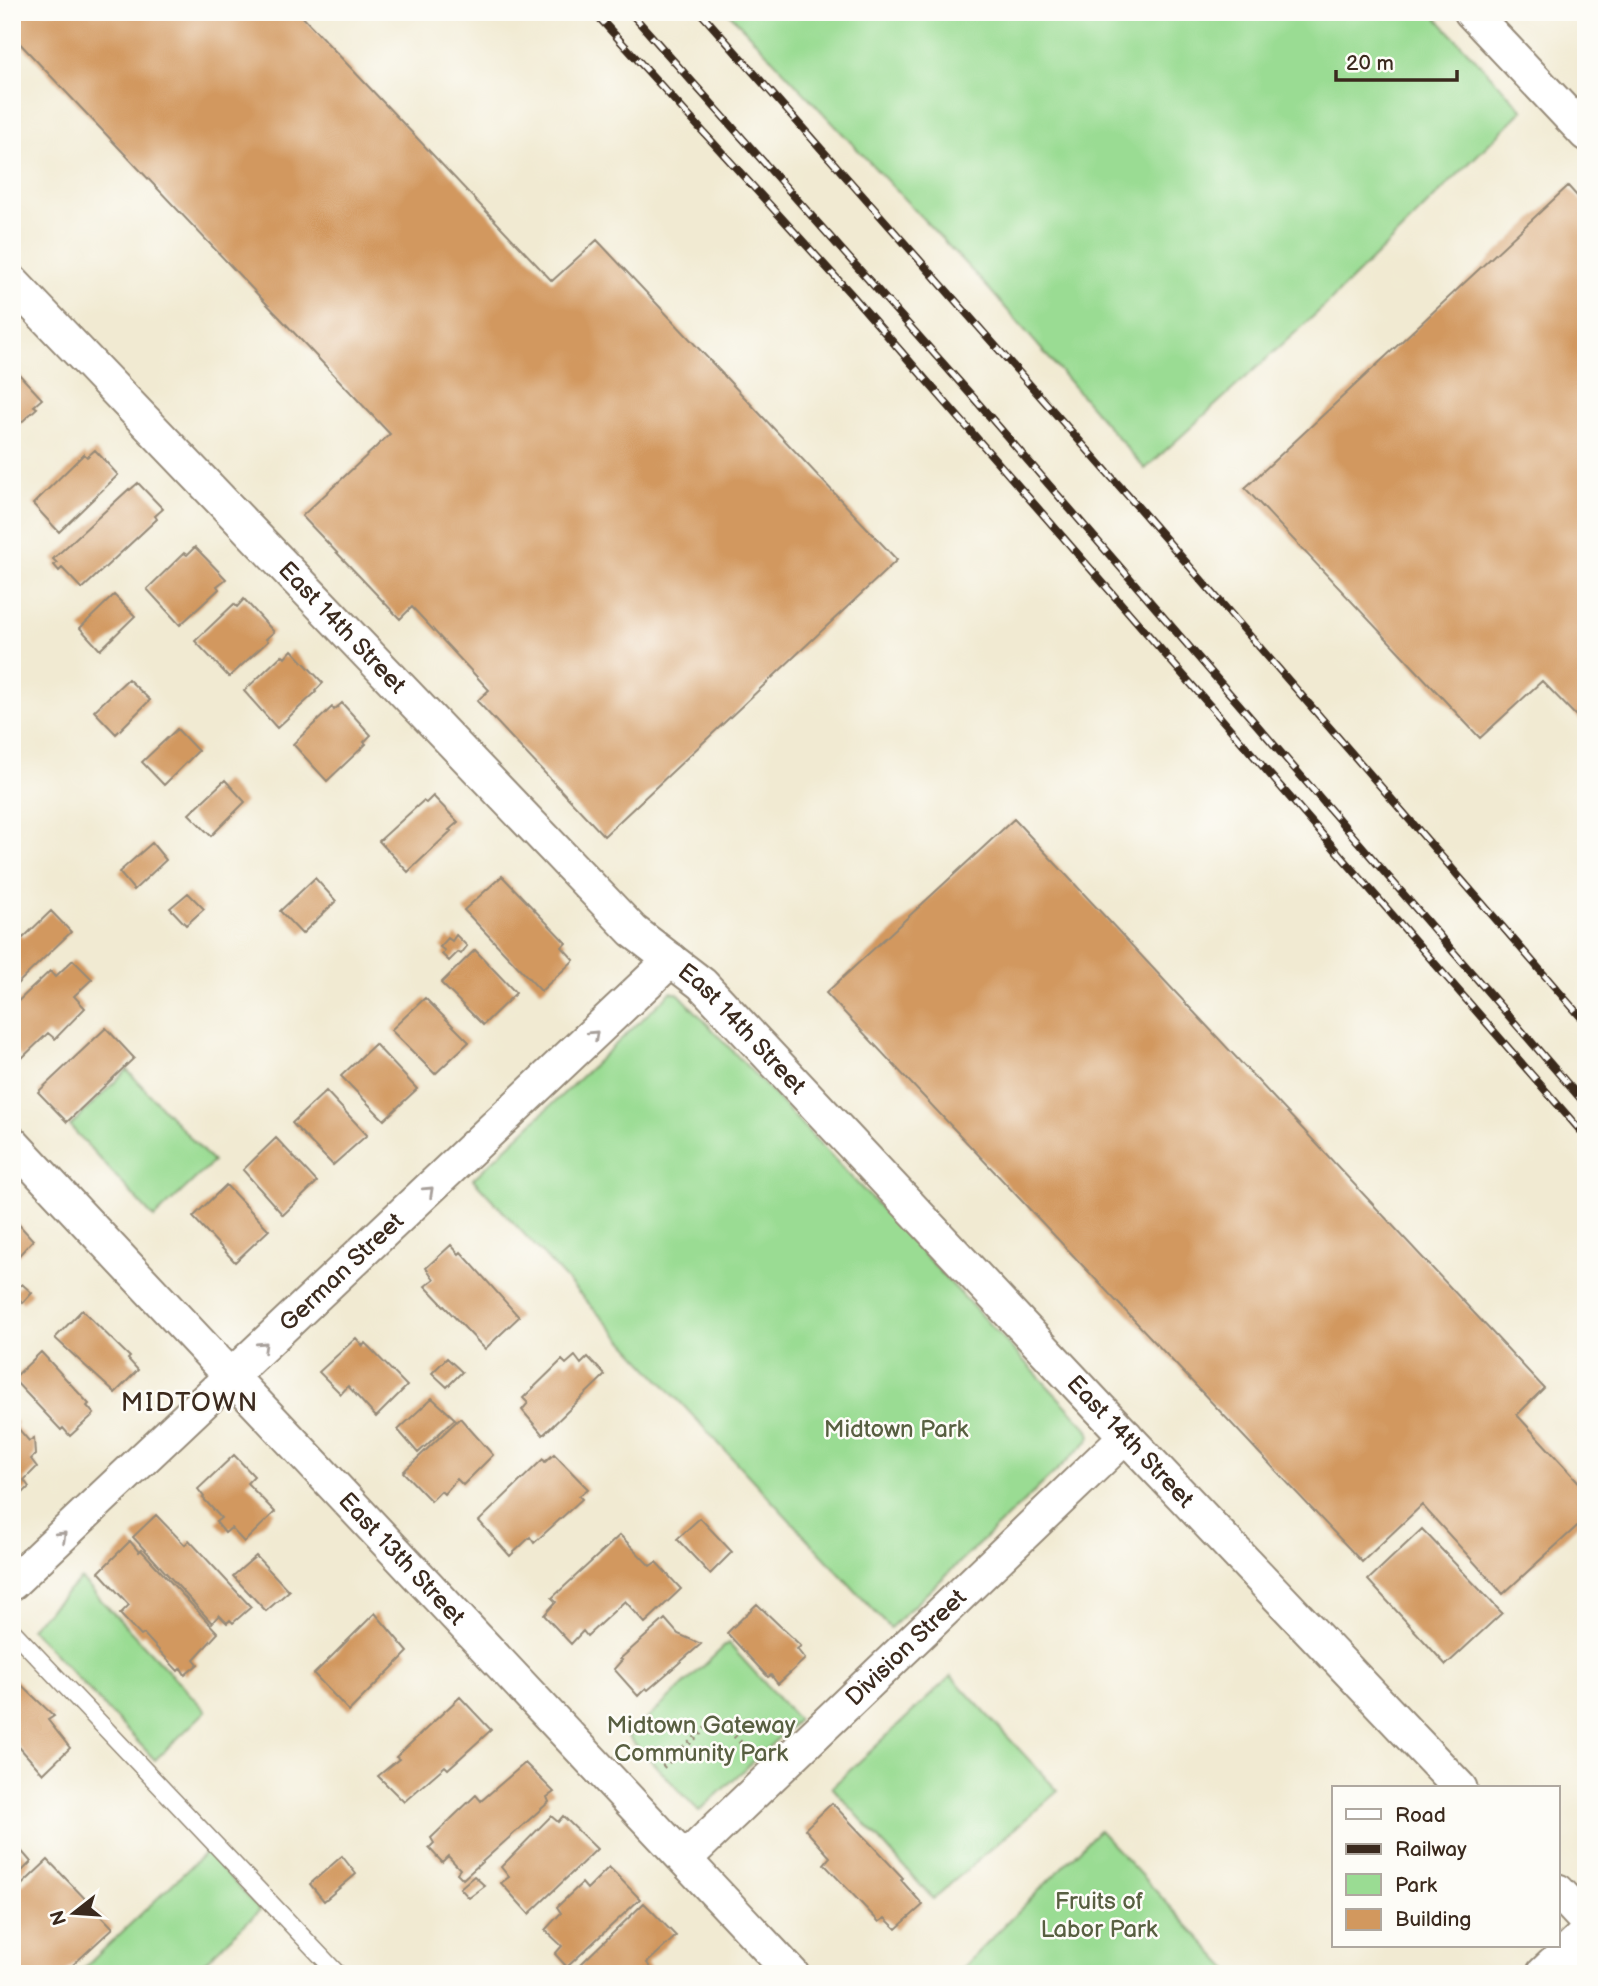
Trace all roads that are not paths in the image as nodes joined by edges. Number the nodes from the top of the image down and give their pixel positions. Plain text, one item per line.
1 (1471, 12) edge
2 (1579, 114) edge
3 (12, 282) edge
4 (671, 960) junction
5 (17, 1157) edge
6 (231, 1376) junction
7 (1126, 1436) junction
8 (12, 1583) edge
9 (12, 1630) edge
10 (1458, 1786) edge
11 (685, 1859) junction
12 (1560, 1893) edge
13 (1586, 1921) edge
14 (1586, 1933) edge
15 (338, 1974) edge
16 (792, 1974) edge
17 (1543, 1974) edge

1 - 2 street
3 - 4 street, East 14th Street
6 -> 4 street, German Street
4 - 7 street, East 14th Street
5 - 6 street, East 13th Street
8 -> 6 street, German Street
6 - 11 street, East 13th Street
7 - 10 street, East 14th Street
7 - 11 street, Division Street
9 - 15 lane
11 - 16 street, East 13th Street
12 - 13 street
14 - 17 street

